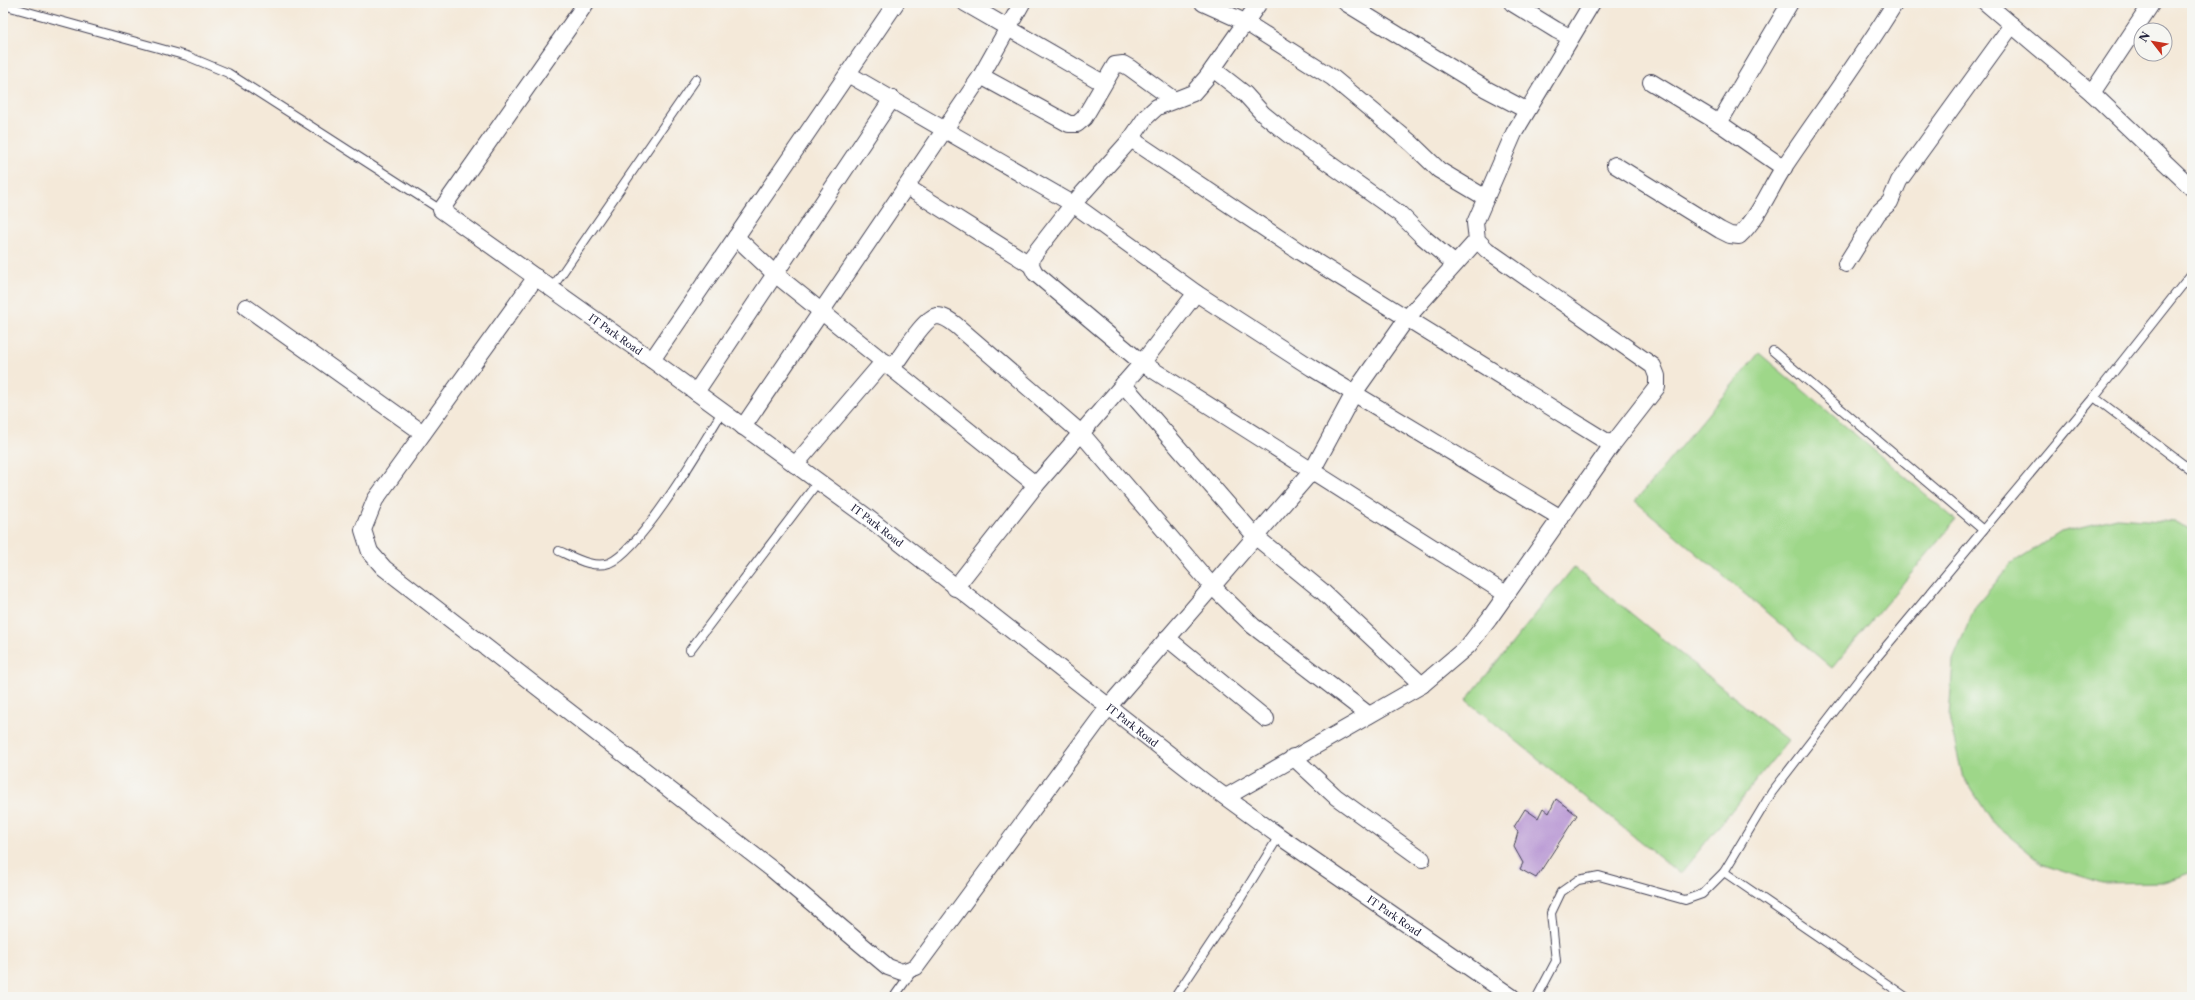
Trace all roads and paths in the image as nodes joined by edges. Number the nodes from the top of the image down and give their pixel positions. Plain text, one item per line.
1 (586, 3) edge
2 (896, 3) edge
3 (965, 3) edge
4 (1022, 3) edge
5 (1202, 3) edge
6 (1259, 3) edge
7 (1346, 3) edge
8 (1512, 3) edge
9 (1592, 3) edge
10 (1790, 3) edge
11 (1895, 3) edge
12 (1986, 3) edge
13 (2152, 3) edge
14 (3, 5) edge
15 (1246, 22) junction
16 (2012, 25) junction
17 (1008, 28) junction
18 (1570, 37) junction
19 (1213, 69) junction
20 (848, 74) junction
21 (981, 76) junction
22 (696, 80) dead end
23 (1651, 82) dead end
24 (1103, 84) junction
25 (2092, 93) junction
26 (892, 99) junction
27 (1174, 100) junction
28 (1526, 110) junction
29 (1719, 123) junction
30 (945, 130) junction
31 (1131, 139) junction
32 (1614, 165) dead end
33 (1784, 168) junction
34 (906, 187) junction
35 (2192, 188) edge
36 (1486, 198) junction
37 (1073, 204) junction
38 (441, 210) junction
39 (736, 238) junction
40 (1477, 240) junction
41 (1455, 264) junction
42 (1846, 264) dead end
43 (1030, 265) junction
44 (2192, 273) edge
45 (775, 274) junction
46 (536, 277) junction
47 (552, 288) junction
48 (1196, 294) junction
49 (246, 307) dead end
50 (822, 312) junction
51 (1407, 318) junction
52 (1773, 351) dead end
53 (652, 360) junction
54 (1142, 363) junction
55 (888, 365) junction
56 (1123, 384) junction
57 (696, 392) junction
58 (1354, 393) junction
59 (2094, 397) junction
60 (722, 412) junction
61 (743, 428) junction
62 (423, 433) junction
63 (1081, 433) junction
64 (1612, 445) junction
65 (795, 465) junction
66 (1312, 471) junction
67 (2192, 471) edge
68 (818, 482) junction
69 (1036, 485) junction
70 (1561, 518) junction
71 (1983, 530) junction
72 (1256, 537) junction
73 (559, 551) dead end
74 (1212, 586) junction
75 (955, 588) junction
76 (1506, 594) junction
77 (1167, 638) junction
78 (690, 650) dead end
79 (1422, 686) junction
80 (1108, 706) junction
81 (1369, 715) junction
82 (1266, 719) dead end
83 (1293, 757) junction
84 (1226, 797) junction
85 (1280, 836) junction
86 (1422, 859) dead end
87 (1724, 872) junction
88 (916, 967) junction
89 (894, 997) edge
90 (1175, 997) edge
91 (1512, 997) edge
92 (1537, 997) edge
93 (1906, 997) edge

1 - 38 street
2 - 20 street
3 - 17 street
4 - 17 street
5 - 15 street
6 - 15 street
7 - 28 street
8 - 18 street
9 - 18 street
10 - 29 street
11 - 33 street
12 - 16 street
13 - 25 street
14 - 38 lane
15 - 19 street
15 - 36 street
16 - 25 street
16 - 42 street
17 - 21 street
17 - 24 street
18 - 28 street
19 - 27 street
19 - 41 street
20 - 26 street
20 - 39 street
21 - 24 street
21 - 30 street
22 - 47 lane
23 - 29 street
24 - 27 street
25 - 35 street
26 - 30 street
26 - 45 street
27 - 31 street
28 - 36 street
29 - 33 street
30 - 34 street
30 - 37 street
31 - 37 street
31 - 51 street
32 - 33 street
34 - 43 street
34 - 50 street
36 - 40 street
37 - 43 street
37 - 48 street
38 - 46 street, IT Park Road
39 - 45 street
39 - 53 street
40 - 41 street
40 - 64 street
41 - 51 street
43 - 54 street
44 - 59 lane
45 - 50 street
45 - 57 street
46 - 47 street, IT Park Road
46 - 62 street
47 - 53 street, IT Park Road
48 - 54 street
48 - 58 street
49 - 62 street
50 - 55 street
50 - 61 street
51 - 58 street
51 - 64 street
52 - 71 lane
53 - 57 street, IT Park Road
54 - 56 street
54 - 66 street
55 - 63 street
55 - 65 street
55 - 69 street
56 - 63 street
56 - 72 street
57 - 60 street, IT Park Road
58 - 66 street
58 - 70 street
59 - 67 lane
59 - 71 lane
60 - 61 street, IT Park Road
60 - 73 lane
61 - 65 street, IT Park Road
62 - 88 street
63 - 69 street
63 - 74 street
64 - 70 street
65 - 68 street, IT Park Road
66 - 72 street
66 - 76 street
68 - 75 street, IT Park Road
68 - 78 lane
69 - 75 street
70 - 76 street
71 - 87 lane
72 - 74 street
72 - 79 street
74 - 77 street
74 - 81 street
75 - 80 street, IT Park Road
76 - 79 street
77 - 80 street
77 - 82 street
79 - 81 street
80 - 84 street, IT Park Road
80 - 88 street
81 - 83 street
83 - 84 street
83 - 86 street
84 - 85 street, IT Park Road
85 - 90 lane
85 - 91 street, IT Park Road
87 - 92 lane
87 - 93 lane
88 - 89 lane

